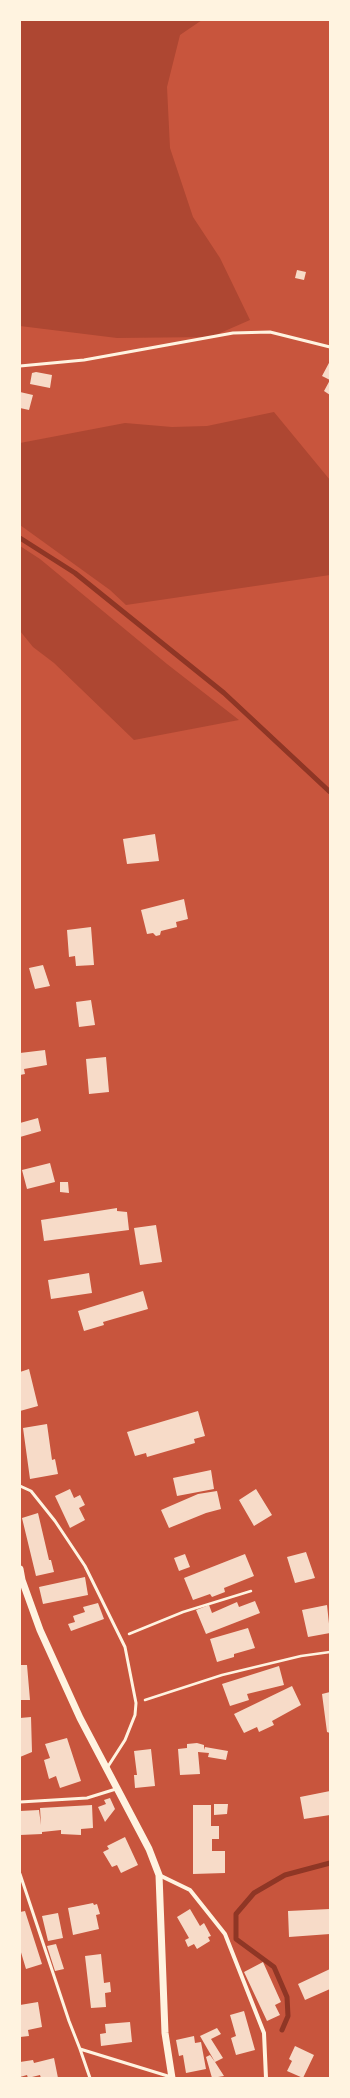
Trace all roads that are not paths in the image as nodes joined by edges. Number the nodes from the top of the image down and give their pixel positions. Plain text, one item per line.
1 (330, 347) edge
2 (20, 366) edge
3 (20, 1486) edge
4 (20, 1570) edge
5 (21, 1580) edge
6 (106, 1768) junction
7 (118, 1789) junction
8 (20, 1802) edge
9 (20, 1874) edge
10 (159, 1875) junction
11 (80, 2049) junction
12 (90, 2078) edge
13 (172, 2078) edge
14 (266, 2078) edge

1 - 2 lane
3 - 6 lane
4 - 5 street
5 - 6 street
6 - 7 street
7 - 8 lane
7 - 10 street
9 - 11 lane
10 - 13 street
10 - 14 street
11 - 12 lane
11 - 13 lane

